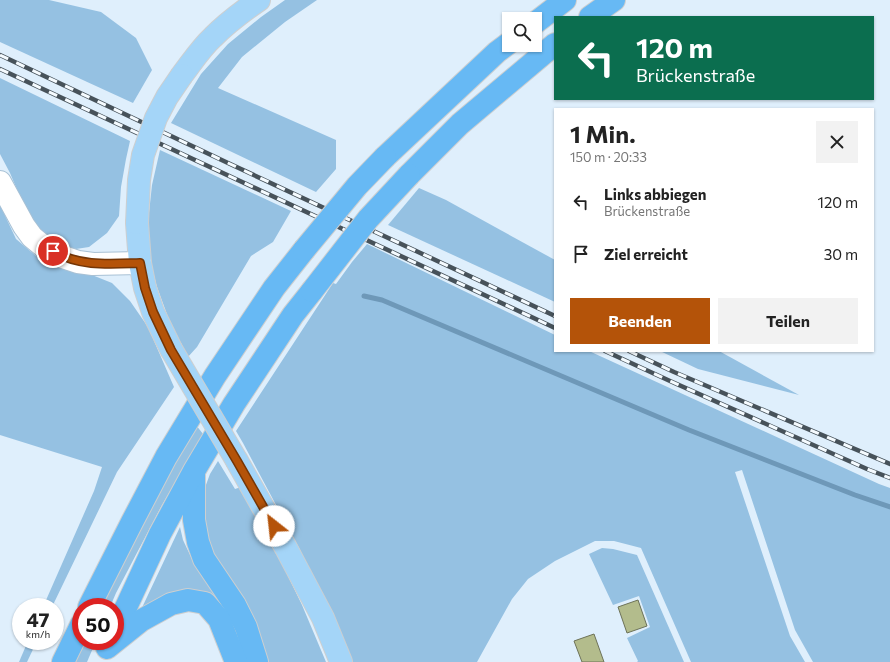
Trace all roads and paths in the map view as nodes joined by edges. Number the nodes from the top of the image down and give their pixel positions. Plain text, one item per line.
1 (259, 0) edge
2 (565, 0) edge
3 (614, 0) edge
4 (591, 16) edge
5 (542, 18) edge
6 (554, 45) edge
7 (502, 48) edge
8 (0, 182) edge
9 (140, 263) junction
10 (194, 471) junction
11 (94, 598) edge
12 (124, 612) edge
13 (124, 634) edge
14 (72, 644) edge
15 (231, 659) edge
16 (63, 662) edge
17 (257, 662) edge
18 (341, 662) edge

1 - 9 main road, bridge
2 - 5 highway
3 - 4 highway
6 - 10 highway, bridge
7 - 11 highway, bridge
8 - 9 street
9 - 18 main road, bridge
10 - 12 highway
10 - 17 highway
13 - 15 highway
14 - 16 highway

